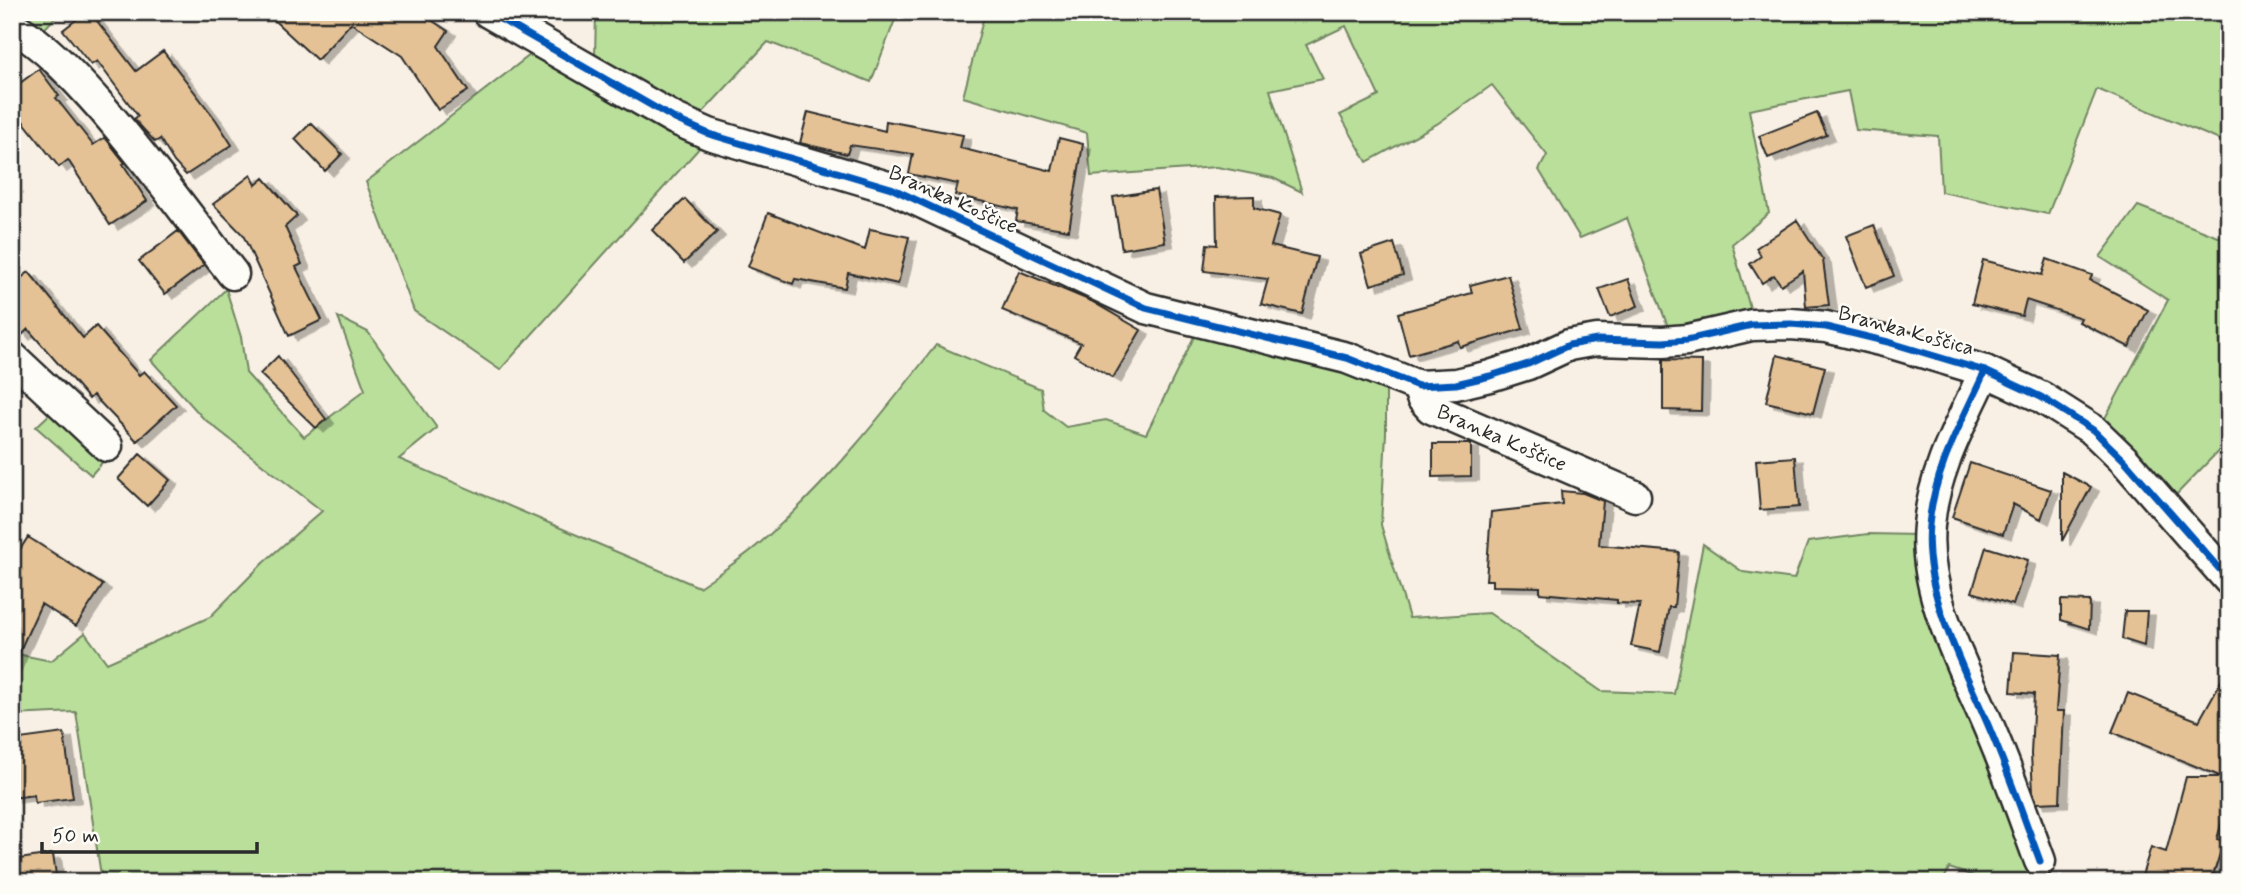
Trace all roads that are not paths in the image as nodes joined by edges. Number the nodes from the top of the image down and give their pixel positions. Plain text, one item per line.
1 (488, 12) edge
2 (12, 26) edge
3 (233, 274) dead end
4 (12, 357) edge
5 (1985, 370) junction
6 (1418, 386) junction
7 (107, 446) dead end
8 (1635, 496) dead end
9 (2229, 580) edge
10 (2040, 861) dead end

1 - 6 street, Branka Koščice
2 - 3 street
4 - 7 street
5 - 6 street, Branka Koščica
5 - 9 street, Branka Koščica
5 - 10 street
6 - 8 street, Branka Koščice

